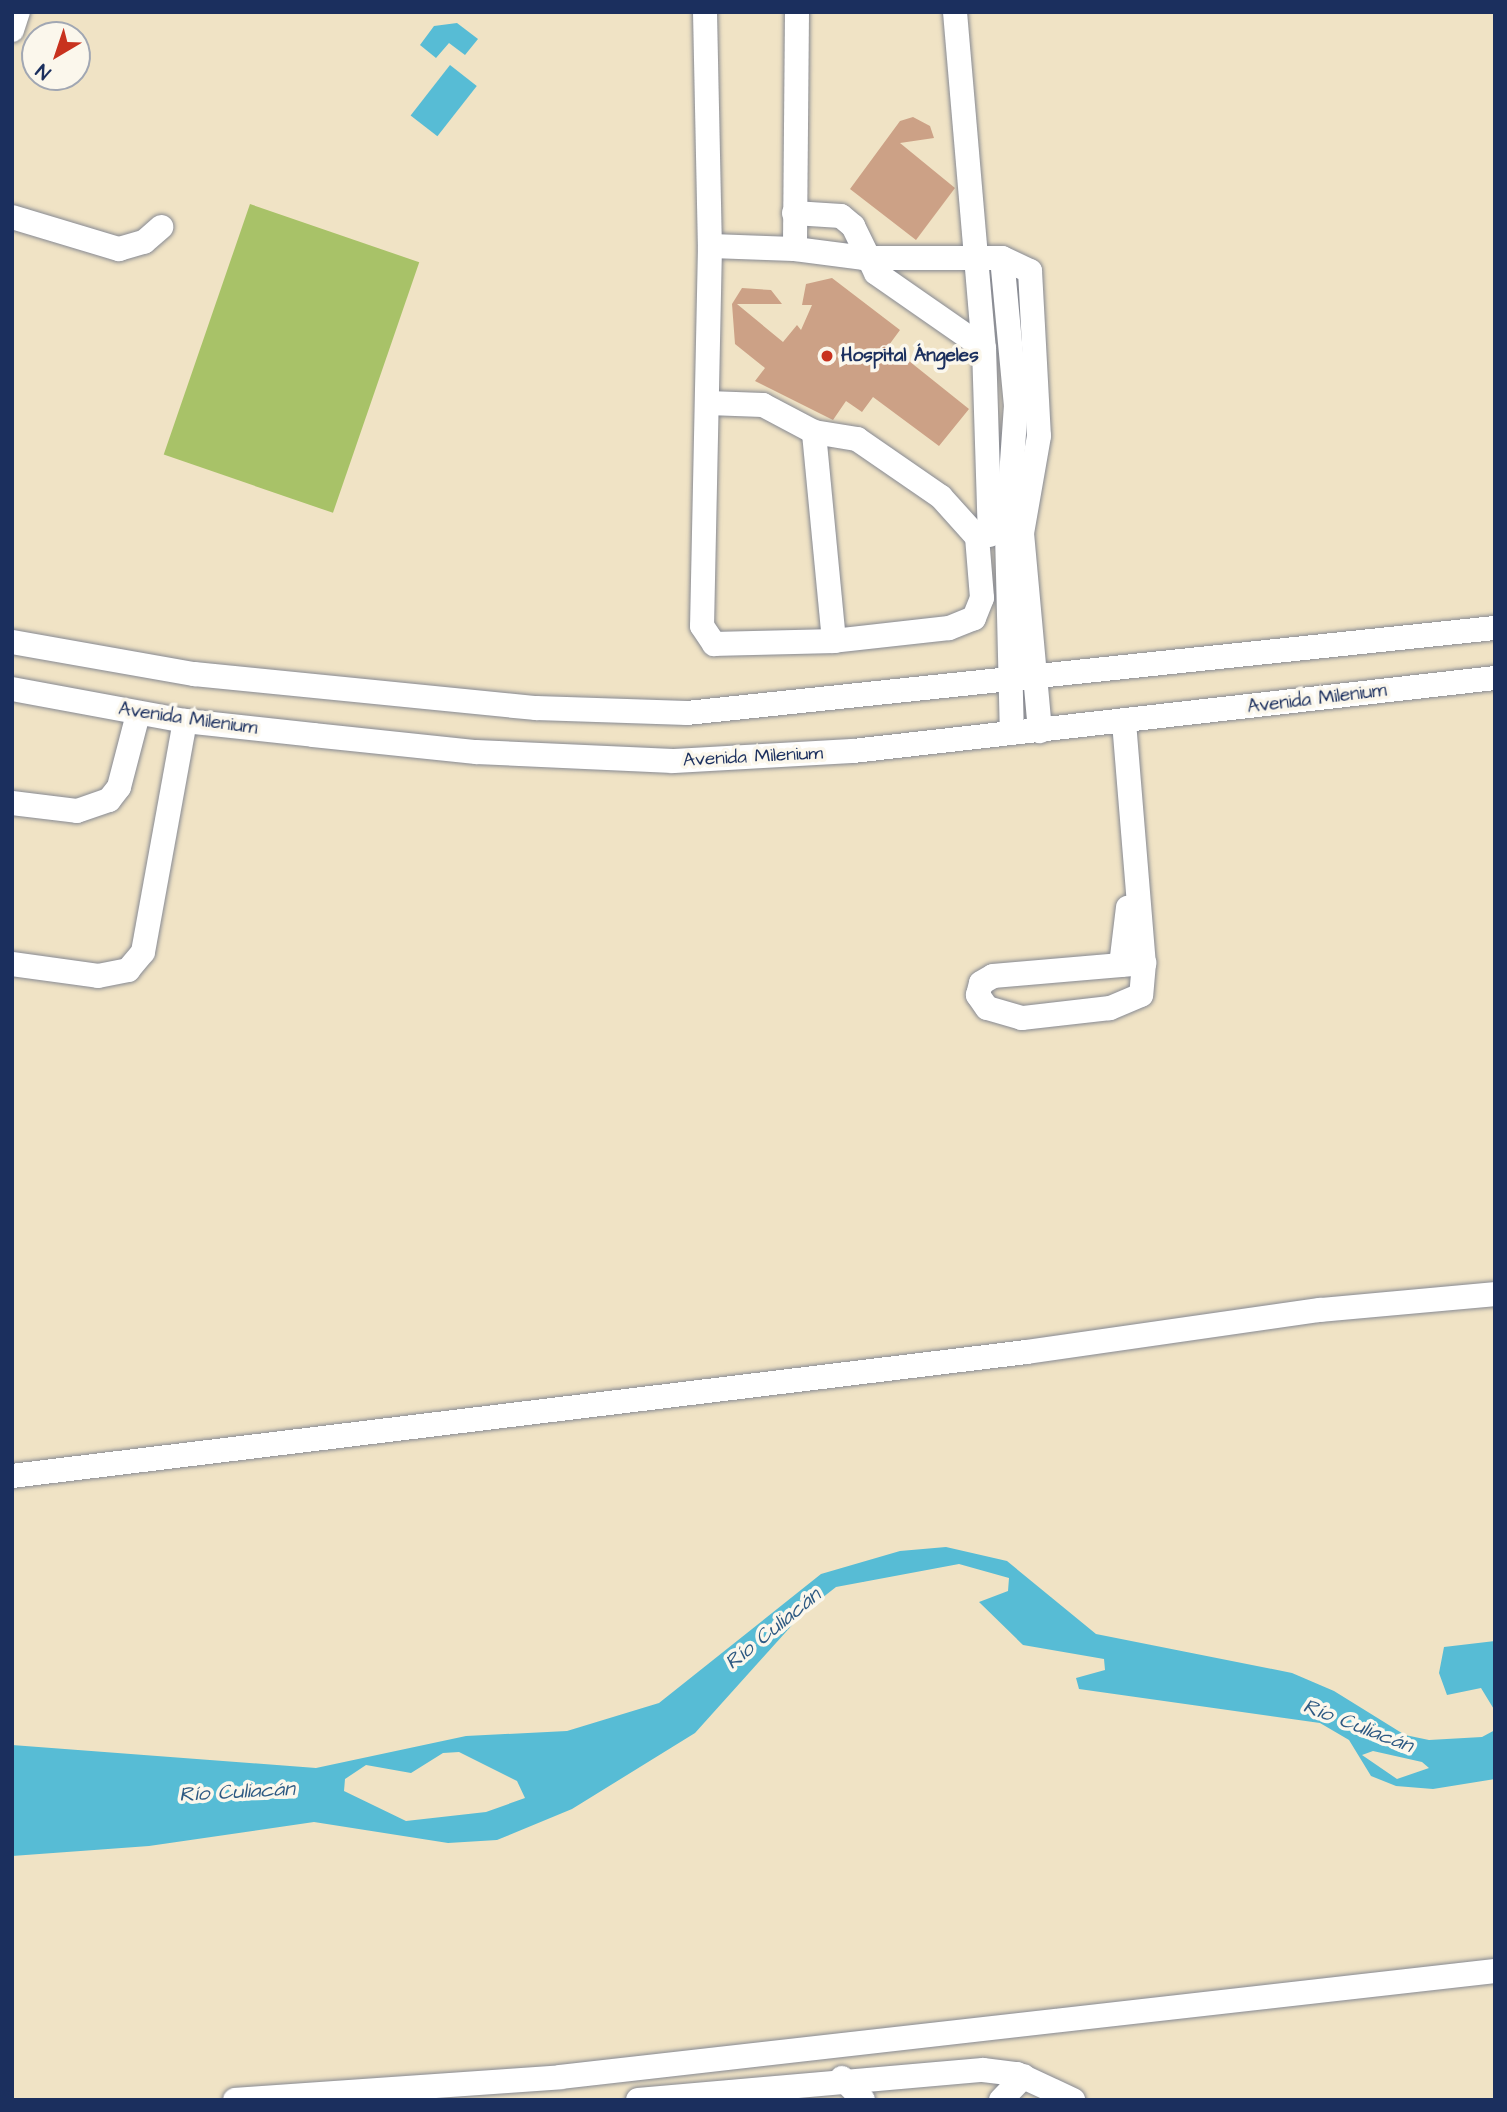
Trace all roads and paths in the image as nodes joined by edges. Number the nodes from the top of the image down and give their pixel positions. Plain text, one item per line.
1 (18, 12) edge
2 (705, 12) edge
3 (797, 12) edge
4 (955, 12) edge
5 (12, 30) edge
6 (794, 213) junction
7 (12, 217) edge
8 (161, 227) dead end
9 (710, 246) junction
10 (795, 249) junction
11 (864, 258) junction
12 (975, 258) junction
13 (984, 348) junction
14 (708, 403) junction
15 (814, 432) junction
16 (999, 535) junction
17 (1495, 628) edge
18 (834, 641) junction
19 (12, 642) edge
20 (1495, 678) edge
21 (1035, 680) junction
22 (1010, 683) junction
23 (12, 689) edge
24 (138, 714) junction
25 (185, 721) junction
26 (1124, 722) junction
27 (1040, 731) junction
28 (1012, 733) junction
29 (12, 803) edge
30 (12, 964) edge
31 (1132, 964) junction
32 (1495, 1294) edge
33 (12, 1476) edge
34 (1495, 1971) edge
35 (1024, 2077) junction
36 (842, 2078) junction
37 (386, 2095) edge
38 (235, 2100) edge
39 (638, 2100) edge
40 (863, 2100) edge
41 (1001, 2100) edge
42 (1073, 2100) edge

1 - 5 street
2 - 9 street
3 - 6 street
4 - 12 street
6 - 10 street
6 - 11 street
7 - 8 street
9 - 10 street
9 - 14 street
10 - 11 street
11 - 12 street
11 - 13 street
12 - 13 street
12 - 16 street
13 - 16 street
14 - 15 street
14 - 18 street
15 - 16 street
15 - 18 street
16 - 18 street
16 - 21 street
16 - 22 street
17 - 21 street
19 - 22 street
20 - 26 street, Avenida Milenium
21 - 22 street
21 - 27 street
22 - 28 street
23 - 24 street, Avenida Milenium
24 - 25 street, Avenida Milenium
24 - 29 street
25 - 28 street, Avenida Milenium
25 - 30 street
26 - 27 street, Avenida Milenium
26 - 31 street
27 - 28 street, Avenida Milenium
31 - 31 street
32 - 33 street
34 - 37 street
35 - 36 street
35 - 41 street
35 - 42 street
36 - 39 street
36 - 40 street
37 - 38 street

